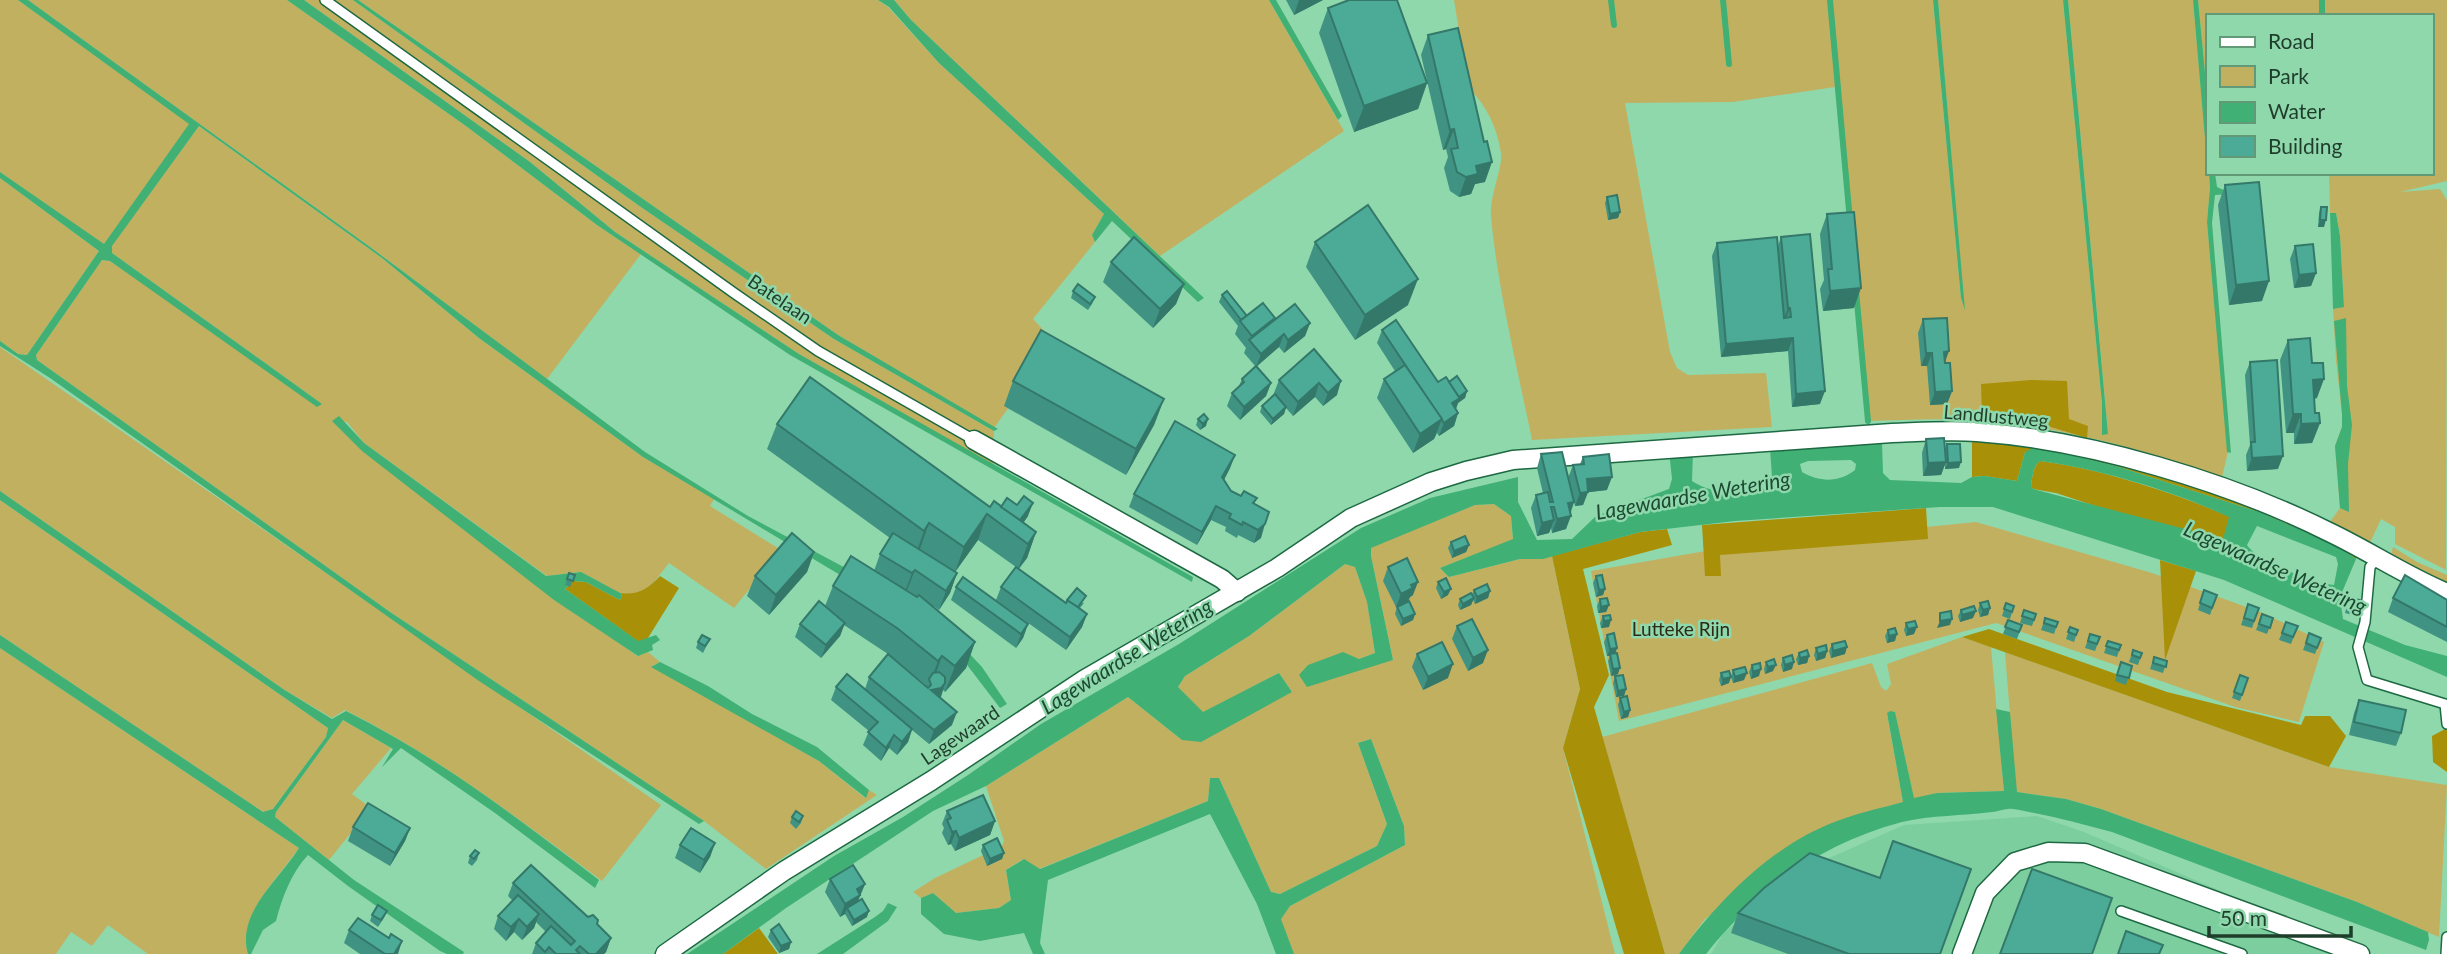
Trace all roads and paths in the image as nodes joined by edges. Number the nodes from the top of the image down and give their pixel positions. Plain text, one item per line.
1 (325, 0) edge
2 (974, 440) joint
3 (1513, 460) joint
4 (2376, 558) junction
5 (1237, 592) junction
6 (2447, 593) edge
7 (2447, 724) edge
8 (2121, 911) dead end
9 (2447, 937) edge
10 (665, 954) edge
11 (1962, 954) edge
12 (2242, 954) edge
13 (2360, 954) edge
14 (2446, 954) edge

1 - 2 lane, Batelaan
2 - 5 street, Batelaan
3 - 4 street, Landlustweg
3 - 5 street, Lagewaard
4 - 6 street, Landlustweg
4 - 7 lane
5 - 10 street, Lagewaard
8 - 12 lane
9 - 14 lane
11 - 13 street

